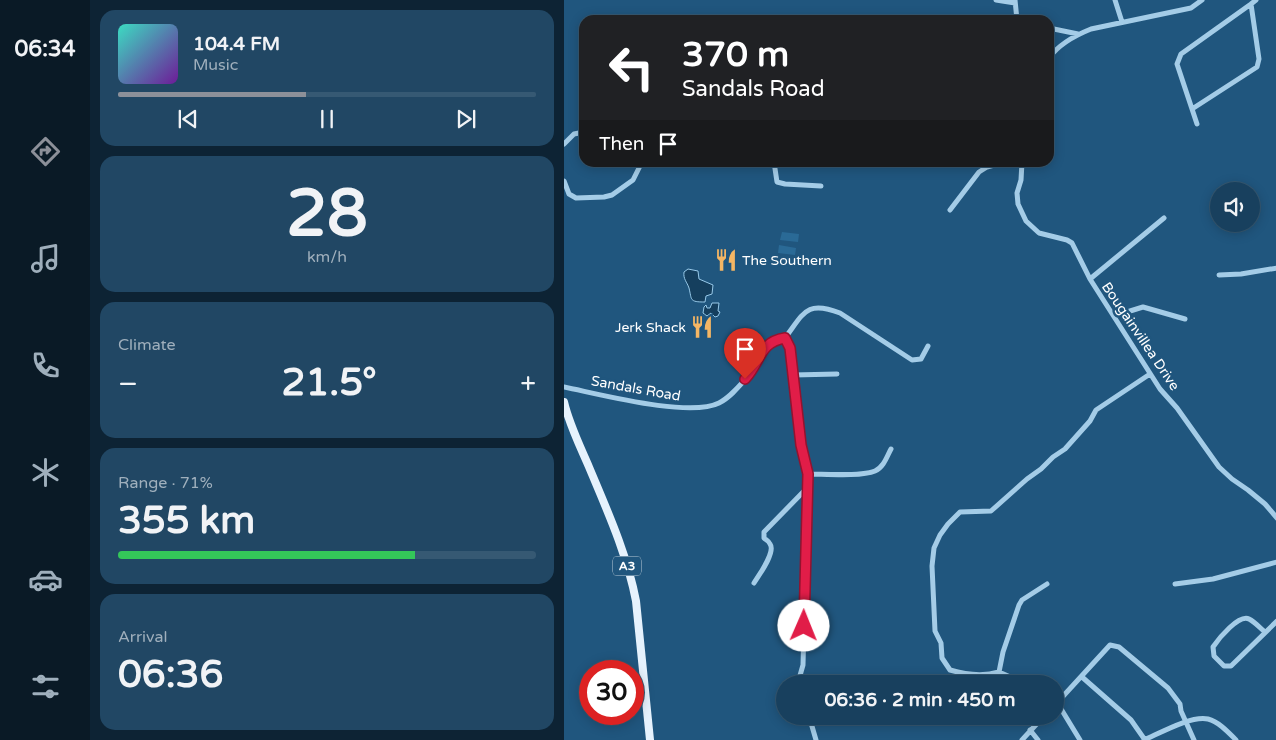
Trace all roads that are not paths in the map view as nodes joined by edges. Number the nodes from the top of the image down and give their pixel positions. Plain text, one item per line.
1 (996, 0) edge
2 (1115, 0) edge
3 (1202, 0) edge
4 (1256, 0) edge
5 (1015, 2) edge
6 (1251, 4) junction
7 (1016, 15) edge
8 (1122, 22) junction
9 (1054, 29) edge
10 (1078, 34) junction
11 (1054, 51) edge
12 (1192, 109) junction
13 (1197, 124) dead end
14 (579, 133) edge
15 (564, 144) edge
16 (640, 167) edge
17 (775, 167) edge
18 (987, 167) edge
19 (1022, 167) edge
20 (564, 181) edge
21 (821, 186) dead end
22 (950, 210) dead end
23 (1164, 218) dead end
24 (1276, 268) edge
25 (1219, 275) dead end
26 (1090, 279) junction
27 (1114, 316) junction
28 (1185, 319) dead end
29 (785, 338) junction
30 (928, 346) dead end
31 (837, 374) dead end
32 (1150, 374) junction
33 (793, 375) junction
34 (564, 387) edge
35 (564, 402) edge
36 (891, 448) dead end
37 (808, 474) junction
38 (807, 488) junction
39 (1276, 518) edge
40 (1276, 562) edge
41 (754, 583) dead end
42 (1047, 584) dead end
43 (1175, 584) dead end
44 (1276, 621) edge
45 (1265, 632) junction
46 (999, 672) junction
47 (800, 675) edge
48 (1006, 675) edge
49 (1082, 677) junction
50 (1064, 694) edge
51 (1064, 715) edge
52 (1186, 722) junction
53 (812, 725) edge
54 (1035, 725) edge
55 (1030, 730) junction
56 (650, 740) edge
57 (816, 740) edge
58 (1022, 740) edge
59 (1038, 740) edge
60 (1080, 740) edge
61 (1145, 740) edge
62 (1194, 740) edge
63 (1236, 740) edge

1 - 5 street
2 - 8 street
3 - 8 street
4 - 6 street
5 - 7 street
6 - 12 street
6 - 12 street
8 - 10 street
9 - 10 street
10 - 11 street
12 - 13 street
14 - 15 street
16 - 20 street
17 - 21 street
18 - 22 street
19 - 26 street, Bougainvillea Drive
23 - 26 street
24 - 25 street
26 - 27 street, Bougainvillea Drive
27 - 28 street
27 - 32 street, Bougainvillea Drive
29 - 30 street
29 - 33 street
29 - 34 street, Sandals Road
31 - 33 street
32 - 39 street, Bougainvillea Drive
32 - 46 street
33 - 37 street
35 - 56 main road, A3
36 - 37 street
37 - 38 street
38 - 41 street
38 - 47 street
40 - 43 street
42 - 46 street
44 - 45 street
45 - 45 street
46 - 48 street
49 - 50 street
49 - 52 street
49 - 61 street
51 - 60 street
52 - 61 street
52 - 62 street
52 - 63 street
53 - 57 street
54 - 55 street
55 - 58 street
55 - 59 street

